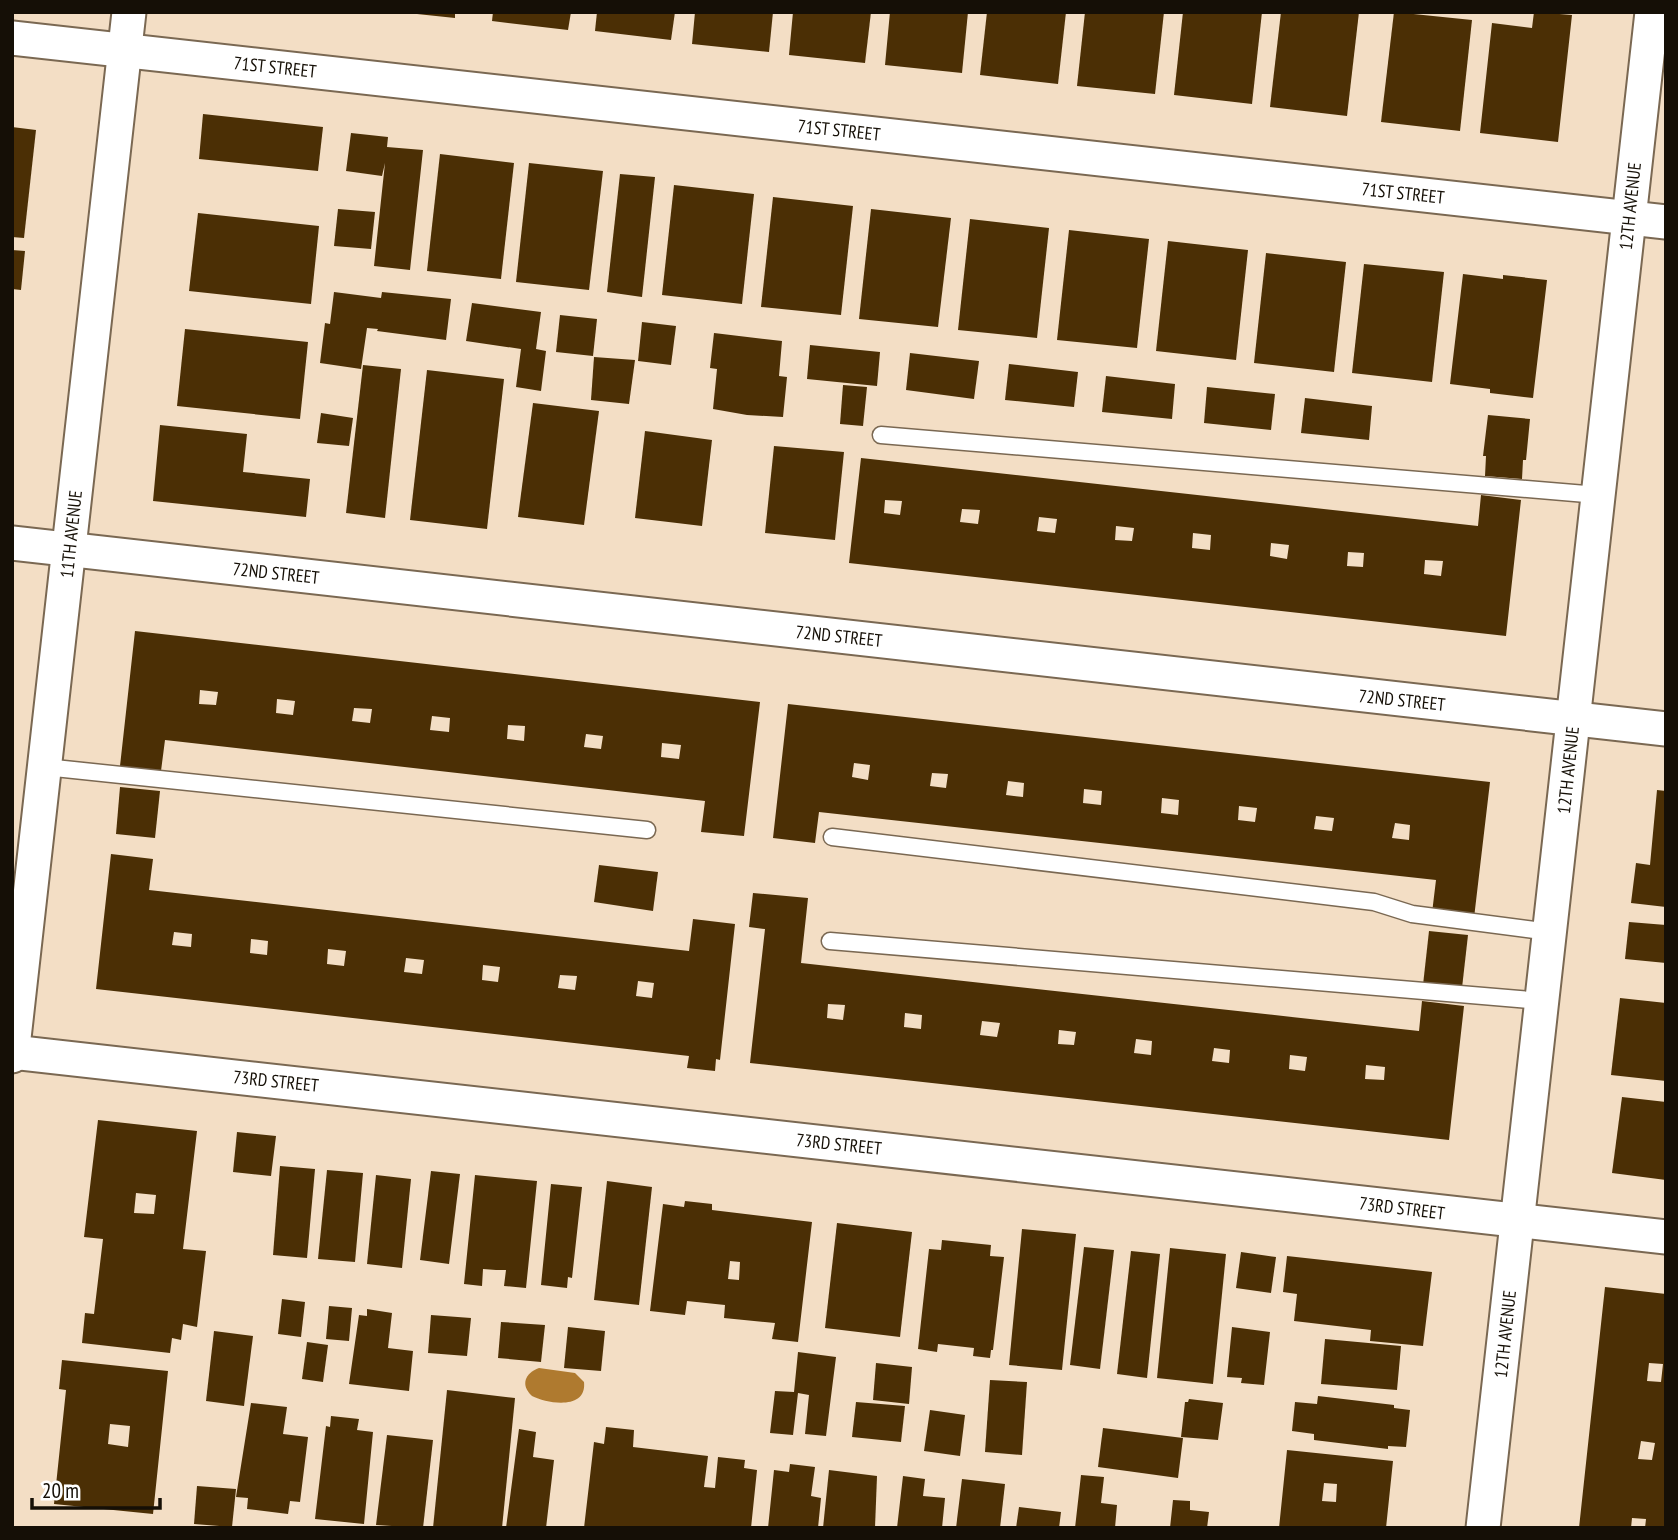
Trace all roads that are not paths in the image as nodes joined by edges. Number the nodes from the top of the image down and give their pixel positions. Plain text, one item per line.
1 (129, 12) edge
2 (1652, 12) edge
3 (12, 38) edge
4 (125, 50) junction
5 (1629, 218) junction
6 (1666, 222) edge
7 (881, 435) dead end
8 (1598, 495) junction
9 (12, 543) edge
10 (69, 550) junction
11 (1574, 719) junction
12 (1666, 729) edge
13 (45, 768) junction
14 (646, 830) dead end
15 (832, 837) dead end
16 (1550, 932) junction
17 (830, 941) dead end
18 (1542, 1002) junction
19 (12, 1053) edge
20 (1517, 1220) junction
21 (1666, 1237) edge
22 (1483, 1528) edge

1 - 4 street, 11TH AVENUE
2 - 5 street, 12TH AVENUE
3 - 4 street, 71ST STREET
4 - 5 street, 71ST STREET
4 - 10 street, 11TH AVENUE
5 - 6 street, 71ST STREET
5 - 8 street, 12TH AVENUE
7 - 8 lane
8 - 11 street, 12TH AVENUE
9 - 10 street, 72ND STREET
10 - 11 street, 72ND STREET
10 - 13 street, 11TH AVENUE
11 - 12 street, 72ND STREET
11 - 16 street, 12TH AVENUE
13 - 14 lane
13 - 19 street, 11TH AVENUE
15 - 16 lane
16 - 18 street, 12TH AVENUE
17 - 18 lane
18 - 20 street, 12TH AVENUE
19 - 20 street, 73RD STREET
20 - 21 street, 73RD STREET
20 - 22 street, 12TH AVENUE

